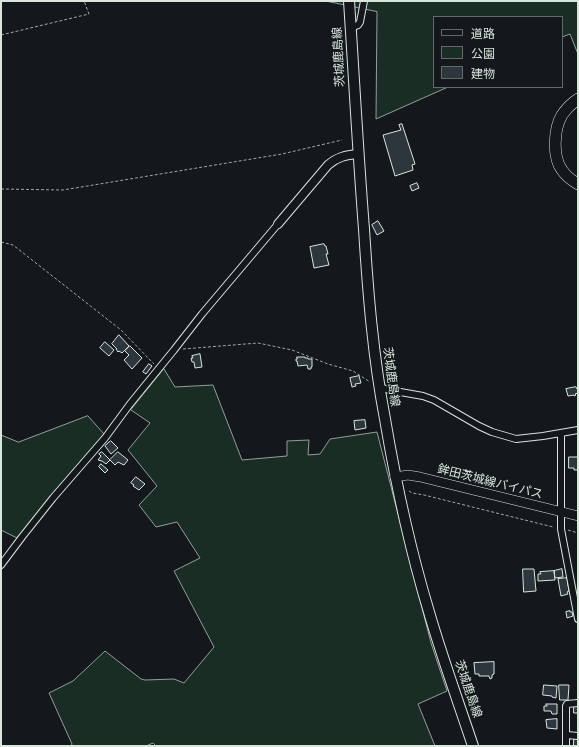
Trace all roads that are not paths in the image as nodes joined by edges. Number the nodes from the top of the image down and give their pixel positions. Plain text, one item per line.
1 (349, 1) edge
2 (364, 1) edge
3 (351, 28) junction
4 (578, 99) edge
5 (358, 154) junction
6 (578, 184) edge
7 (278, 224) joint
8 (380, 387) junction
9 (578, 430) edge
10 (561, 433) junction
11 (395, 477) junction
12 (560, 511) junction
13 (578, 516) edge
14 (1, 565) edge
15 (578, 619) edge
16 (578, 703) edge
17 (567, 735) junction
18 (578, 736) edge
19 (473, 746) edge
20 (566, 746) edge

1 - 3 main road, 茨城鹿島線
2 - 3 street
3 - 5 main road, 茨城鹿島線
4 - 6 highway
5 - 7 street
5 - 8 main road, 茨城鹿島線
7 - 14 street
8 - 10 street
8 - 11 main road, 茨城鹿島線
9 - 10 street
10 - 12 street
11 - 12 main road, 鉾田茨城線バイパス
11 - 19 main road, 茨城鹿島線
12 - 13 main road, 鉾田茨城線バイパス
12 - 15 street
16 - 17 street
17 - 18 street
17 - 20 street

